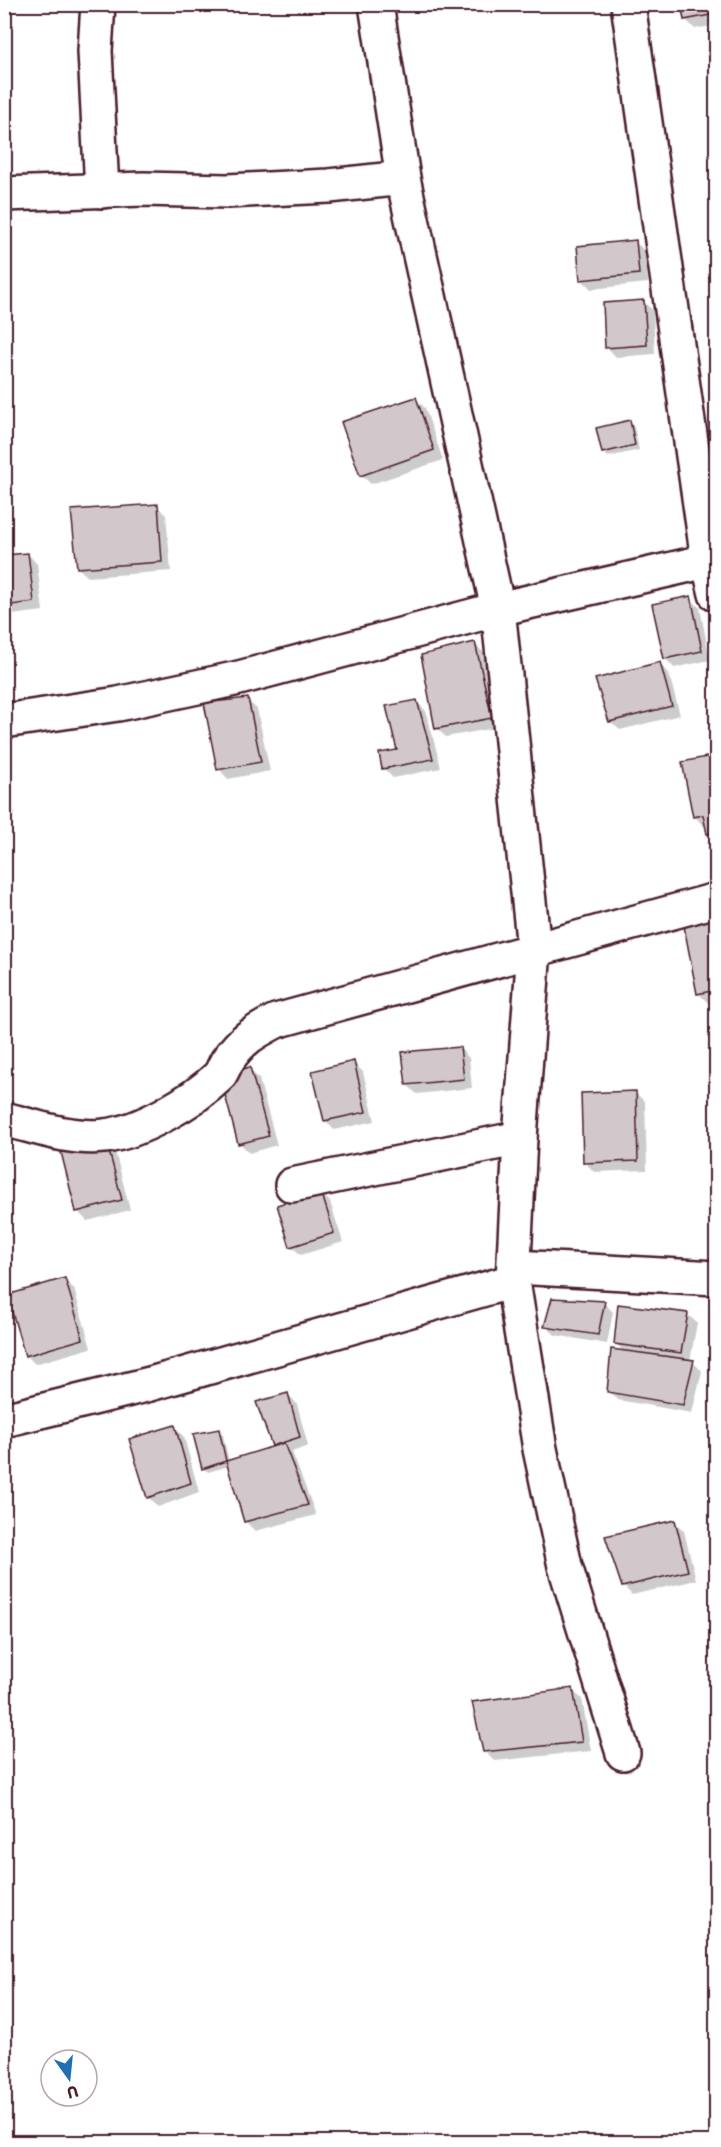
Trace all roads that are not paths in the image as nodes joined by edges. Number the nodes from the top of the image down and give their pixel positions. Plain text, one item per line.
1 (98, 4) edge
2 (376, 4) edge
3 (628, 4) edge
4 (403, 178) junction
5 (102, 191) junction
6 (4, 194) edge
7 (712, 559) edge
8 (717, 594) edge
9 (498, 609) junction
10 (4, 721) edge
11 (717, 900) edge
12 (534, 949) junction
13 (4, 1119) edge
14 (520, 1138) junction
15 (292, 1185) dead end
16 (514, 1274) junction
17 (717, 1278) edge
18 (4, 1420) edge
19 (622, 1753) dead end

1 - 5 street
2 - 4 street
3 - 7 street
4 - 5 street
4 - 9 street
5 - 6 street
7 - 8 street
7 - 9 street
9 - 10 street
9 - 12 street
11 - 12 street
12 - 13 street
12 - 14 street
14 - 15 street
14 - 16 street
16 - 17 street
16 - 18 street
16 - 19 street

